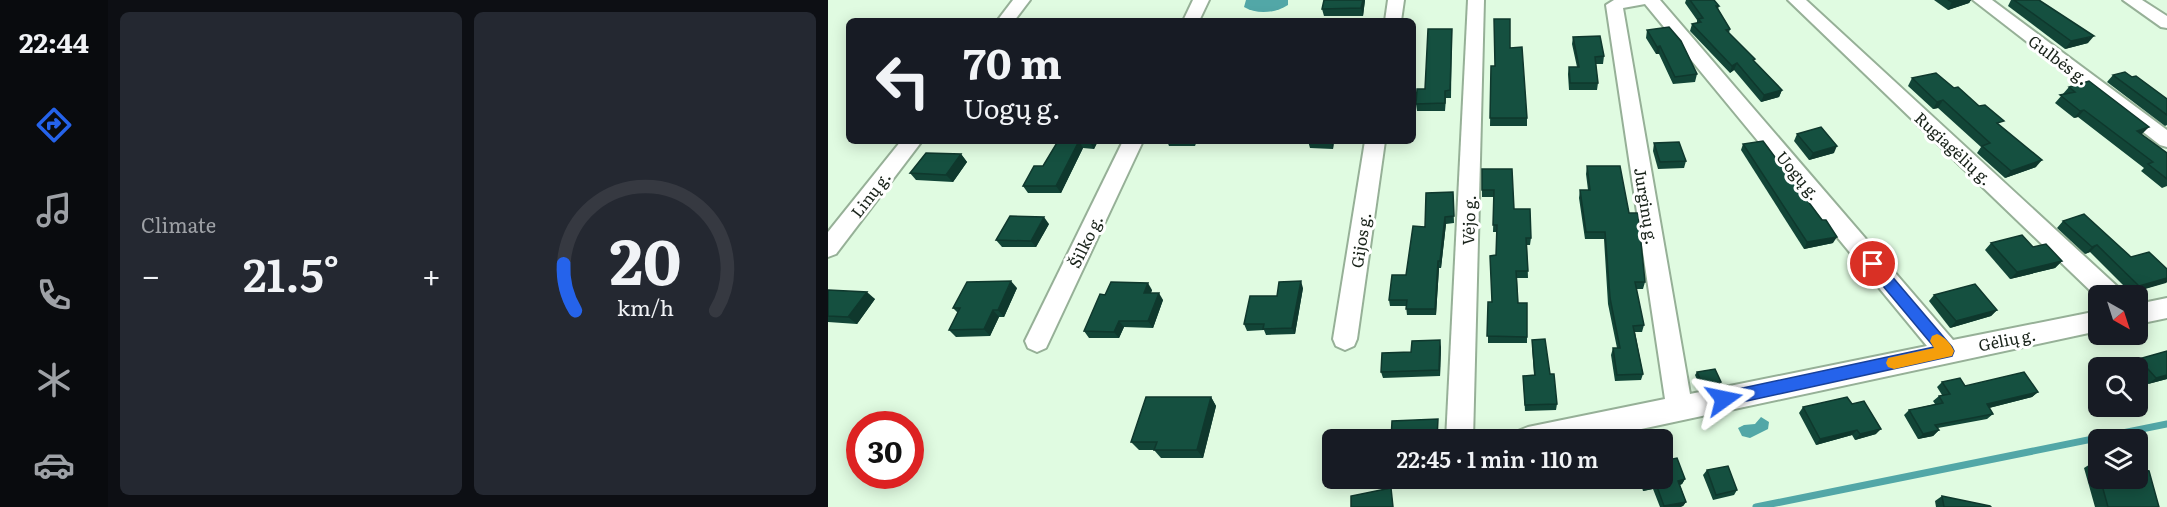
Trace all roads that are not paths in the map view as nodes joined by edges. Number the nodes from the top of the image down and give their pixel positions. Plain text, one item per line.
1 (1022, 0) edge
2 (1201, 0) edge
3 (1396, 0) edge
4 (1476, 0) edge
5 (1640, 0) edge
6 (1651, 0) edge
7 (1796, 0) edge
8 (1981, 0) edge
9 (2131, 0) edge
10 (1007, 18) edge
11 (1192, 18) edge
12 (1393, 18) edge
13 (2167, 23) edge
14 (2167, 140) edge
15 (910, 144) edge
16 (1132, 144) edge
17 (1375, 144) edge
18 (828, 248) edge
19 (2100, 285) edge
20 (2167, 308) edge
21 (2148, 312) edge
22 (2088, 323) edge
23 (1345, 339) dead end
24 (1037, 340) dead end
25 (1947, 351) junction
26 (1679, 408) junction
27 (1460, 429) edge
28 (1580, 429) edge

1 - 10 street
2 - 11 street
3 - 12 street
4 - 27 street, Vėjo g.
5 - 26 street, Jurginų g.
6 - 25 street, Uogų g.
7 - 19 street, Rugiagėlių g.
8 - 14 street, Gulbės g.
9 - 13 street
15 - 18 street, Linų g.
16 - 24 street, Šilko g.
17 - 23 street, Gijos g.
20 - 21 street
22 - 25 street, Gėlių g.
25 - 26 street, Gėlių g.
26 - 28 street, Gėlių g.

